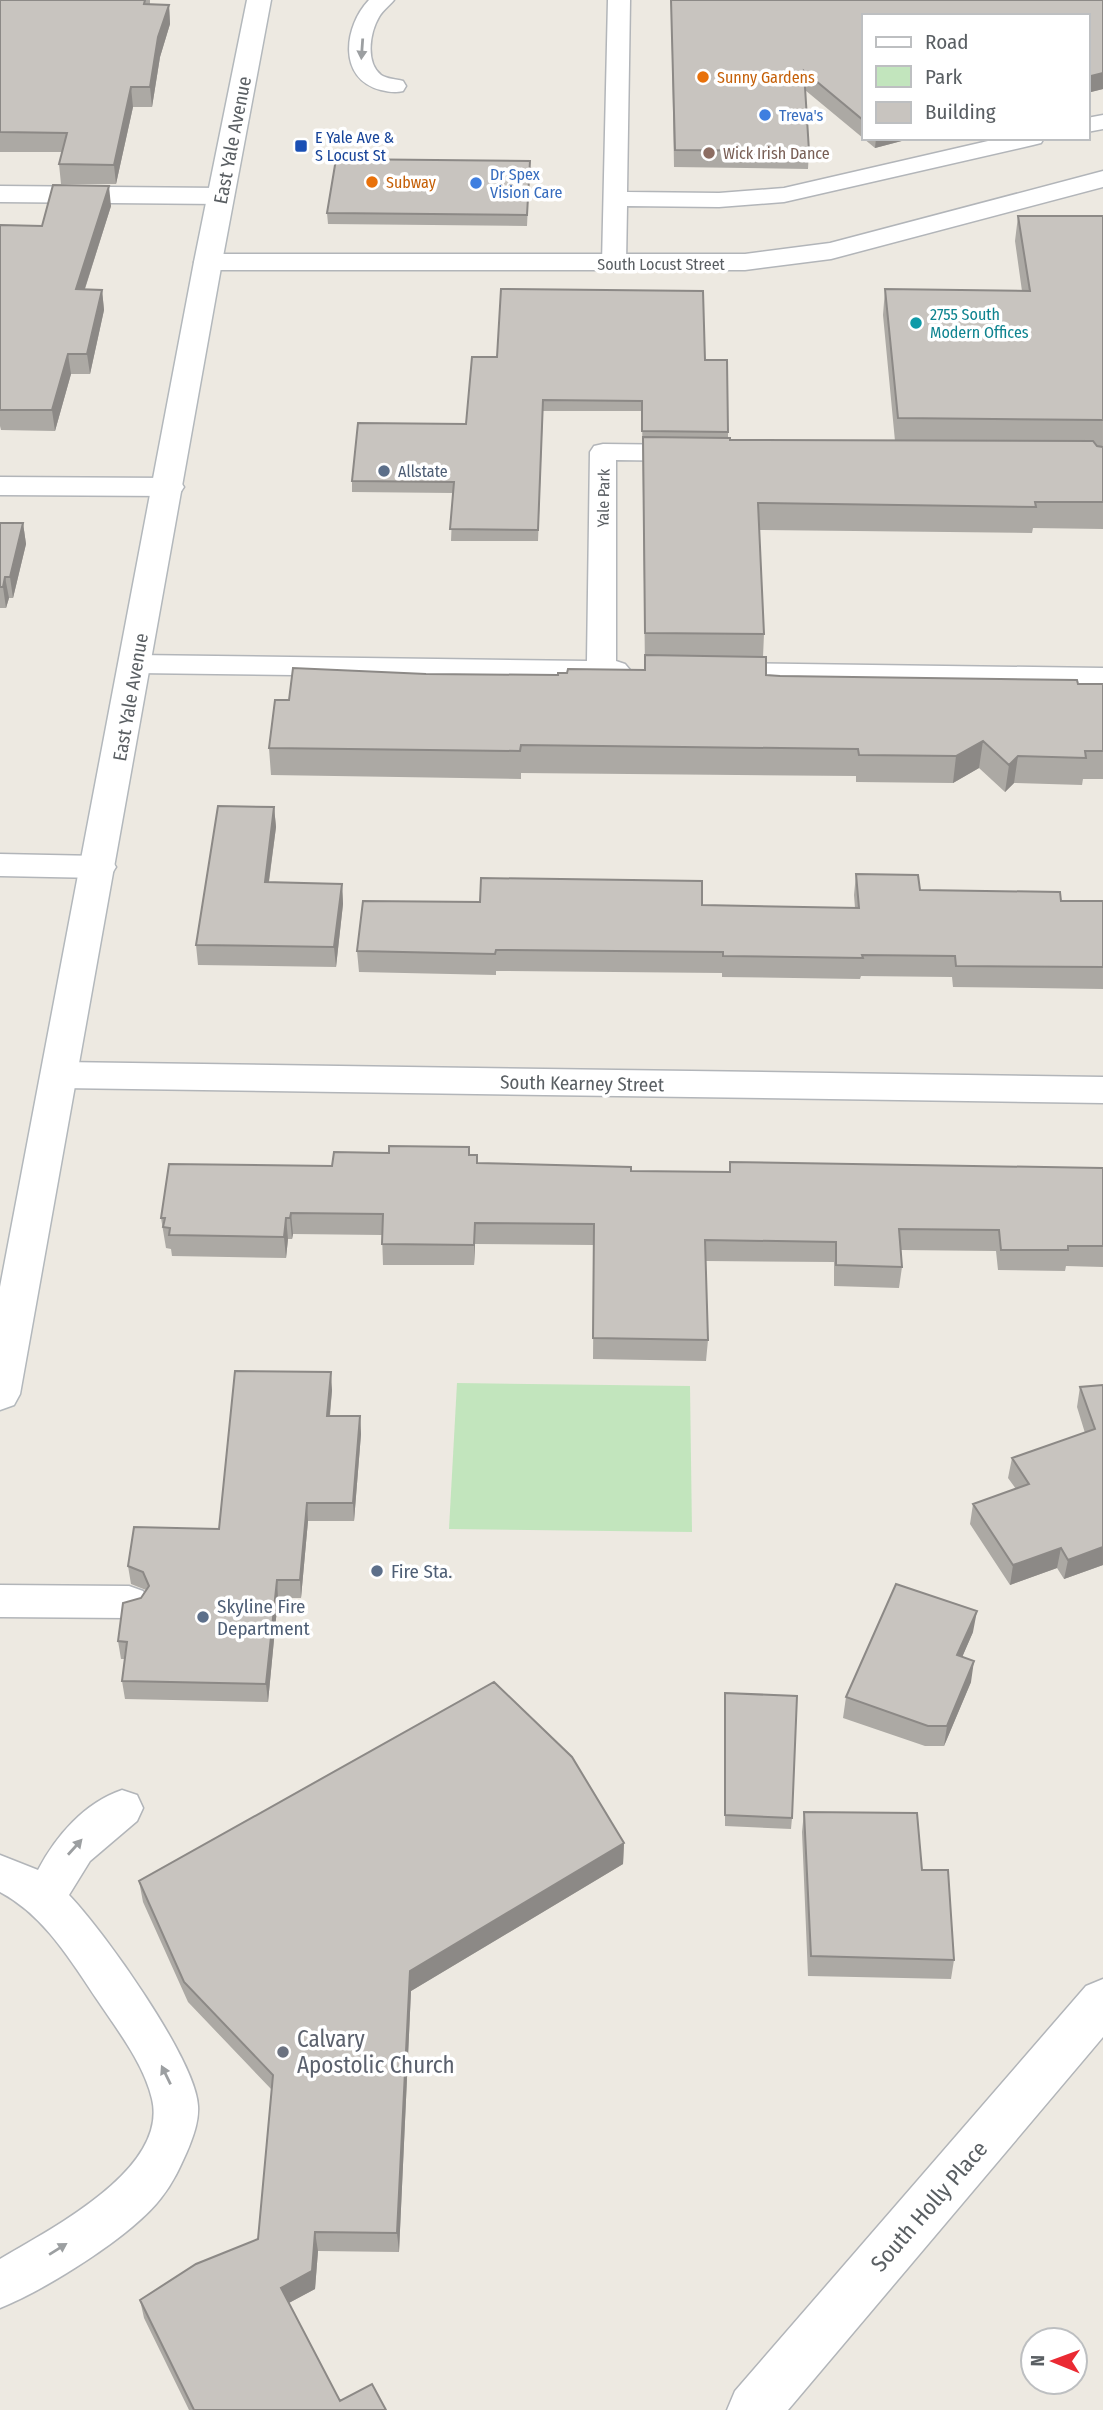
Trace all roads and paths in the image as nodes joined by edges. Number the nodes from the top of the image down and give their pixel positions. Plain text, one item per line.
1 (259, 0) edge
2 (383, 0) edge
3 (620, 0) edge
4 (395, 86) dead end
5 (1024, 140) edge
6 (1103, 179) edge
7 (0, 194) edge
8 (221, 196) junction
9 (615, 200) junction
10 (208, 262) junction
11 (614, 264) junction
12 (714, 453) edge
13 (0, 486) edge
14 (169, 487) junction
15 (136, 664) junction
16 (601, 670) junction
17 (643, 671) edge
18 (699, 671) edge
19 (1103, 677) edge
20 (0, 865) edge
21 (99, 867) junction
22 (61, 1075) junction
23 (1103, 1090) edge
24 (0, 1394) edge
25 (0, 1601) edge
26 (129, 1602) edge
27 (122, 1808) dead end
28 (0, 1873) edge
29 (45, 1901) junction
30 (1103, 2001) edge
31 (0, 2285) edge
32 (754, 2410) edge

1 - 8 street, East Yale Avenue
2 -> 4 lane
3 - 9 lane
5 - 9 lane
6 - 11 street, South Locust Street
7 - 8 street
8 - 10 street, East Yale Avenue
9 - 11 lane
10 - 11 street, South Locust Street
10 - 14 street, East Yale Avenue
12 - 16 lane, Yale Park
13 - 14 street
14 - 15 street, East Yale Avenue
15 - 16 lane
15 - 21 street, East Yale Avenue
16 - 17 lane
18 - 19 lane
20 - 21 street
21 - 22 street, East Yale Avenue
22 - 23 street, South Kearney Street
22 - 24 street, East Yale Avenue
25 - 26 lane
29 -> 27 lane
28 - 29 lane
31 -> 29 lane
30 - 32 street, South Holly Place

